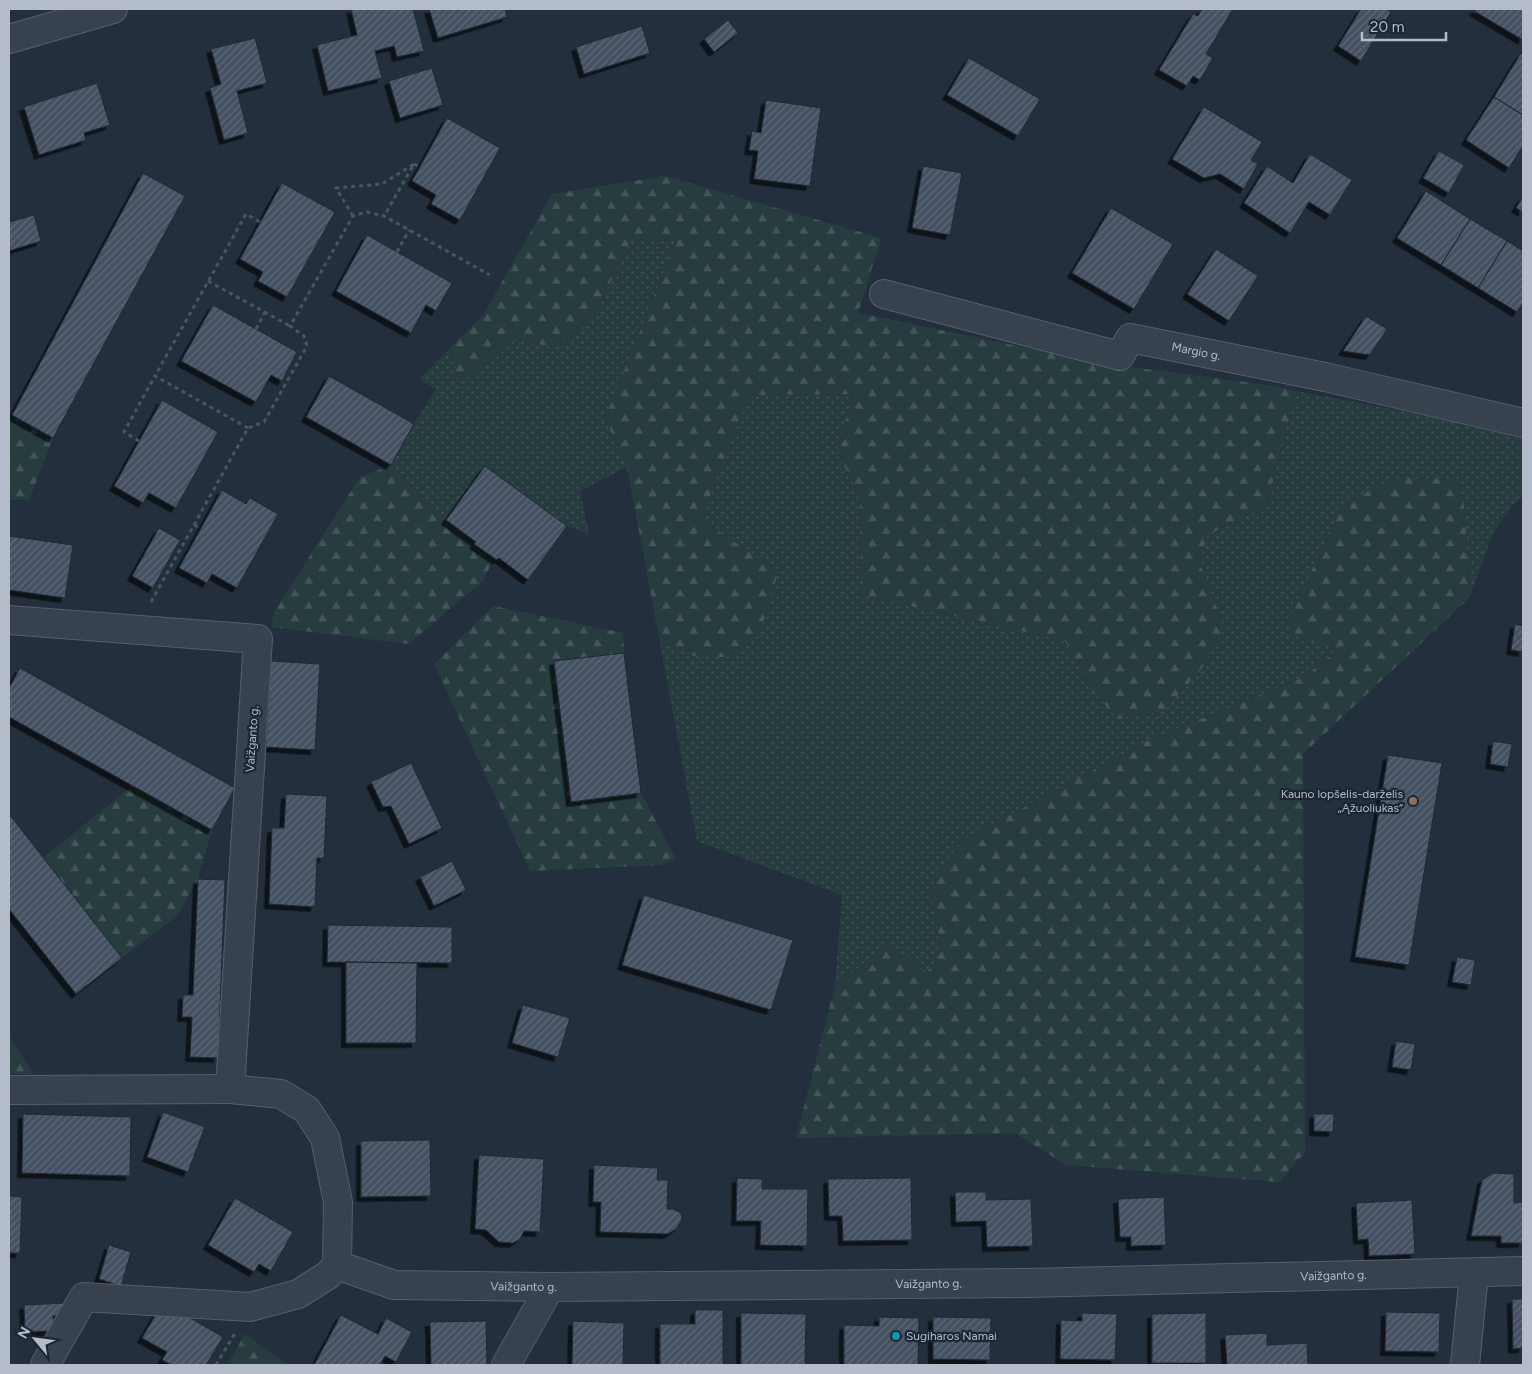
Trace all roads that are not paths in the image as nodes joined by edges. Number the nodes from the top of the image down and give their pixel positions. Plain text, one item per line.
1 (113, 9) edge
2 (9, 39) edge
3 (884, 294) dead end
4 (1523, 424) edge
5 (9, 620) edge
6 (230, 1089) junction
7 (9, 1090) edge
8 (337, 1265) junction
9 (1523, 1271) edge
10 (1474, 1273) junction
11 (550, 1287) junction
12 (45, 1365) edge
13 (506, 1365) edge
14 (1465, 1365) edge

1 - 2 street
3 - 4 street, Margio g.
5 - 6 street, Vaižganto g.
6 - 7 street
6 - 8 street
8 - 11 street, Vaižganto g.
8 - 12 street
9 - 10 street, Vaižganto g.
10 - 11 street, Vaižganto g.
10 - 14 street
11 - 13 street

